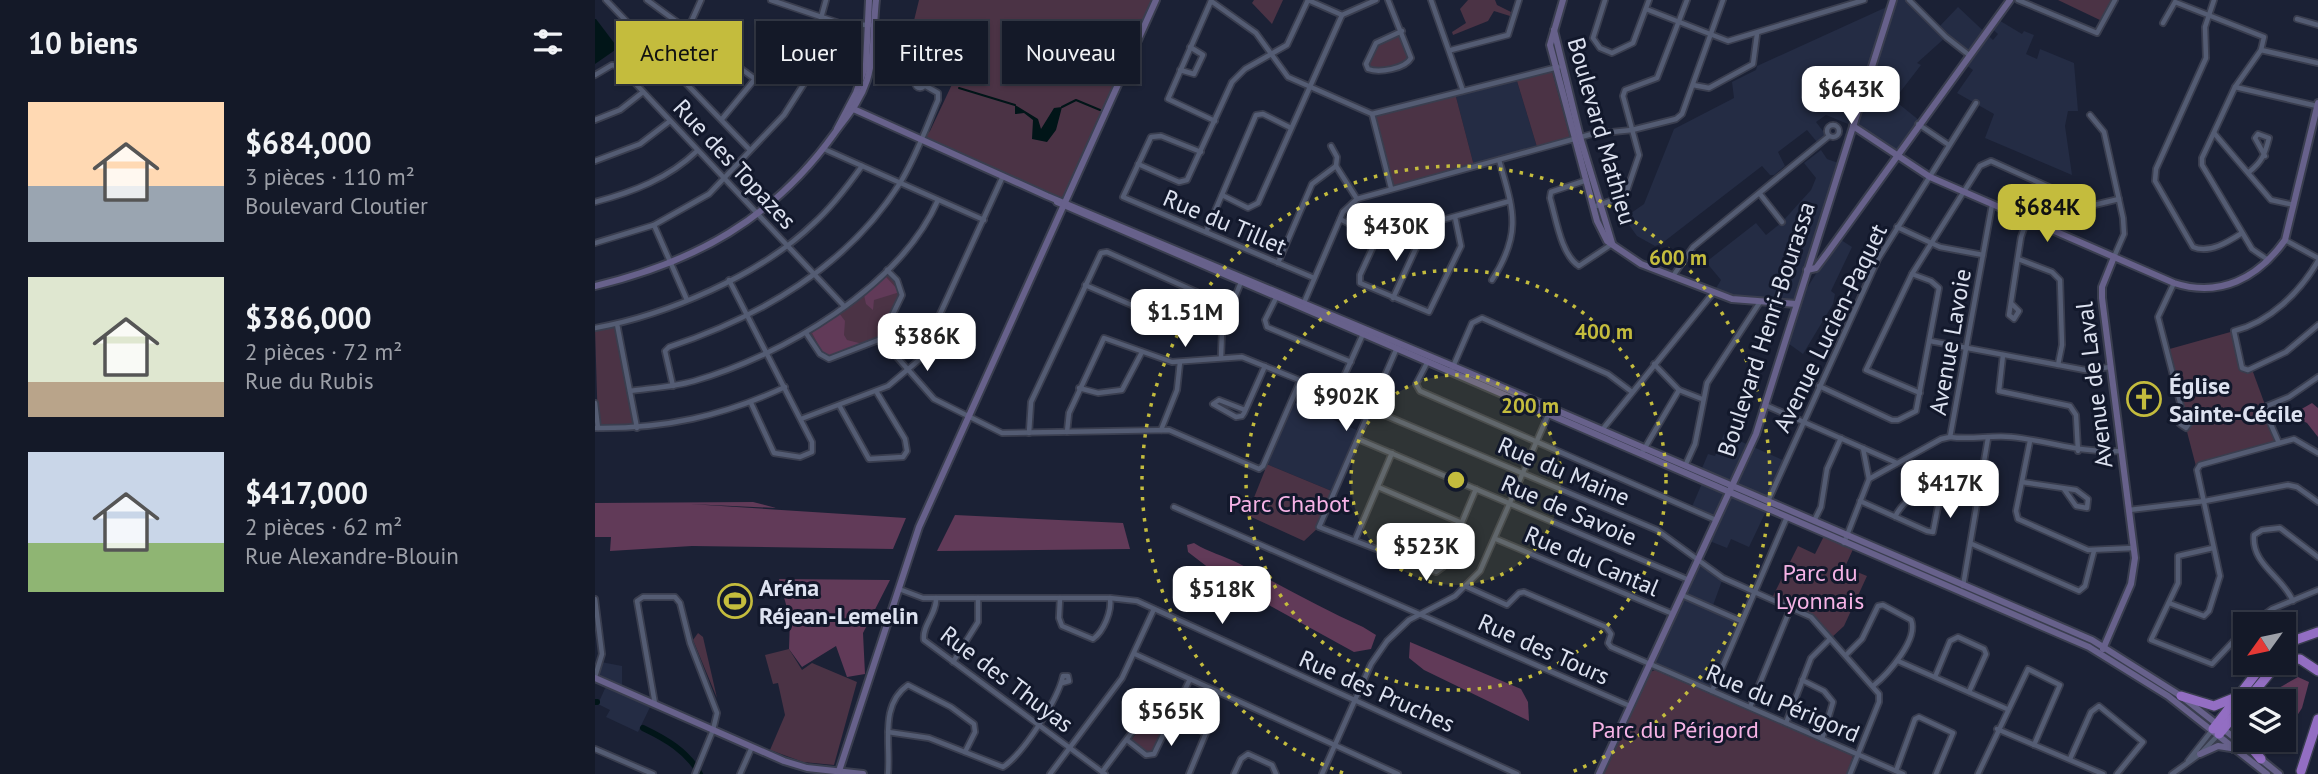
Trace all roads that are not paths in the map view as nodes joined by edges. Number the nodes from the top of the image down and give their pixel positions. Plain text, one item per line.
1 (606, 0) edge
2 (647, 0) edge
3 (701, 0) edge
4 (771, 0) edge
5 (826, 0) edge
6 (869, 0) edge
7 (876, 0) edge
8 (1156, 0) edge
9 (1308, 0) edge
10 (1376, 0) edge
11 (1388, 0) edge
12 (1431, 0) edge
13 (1519, 0) edge
14 (1563, 0) edge
15 (1605, 0) edge
16 (1649, 0) edge
17 (1687, 0) edge
18 (1723, 0) edge
19 (1864, 0) edge
20 (1893, 0) edge
21 (1909, 0) edge
22 (2010, 0) edge
23 (2018, 0) edge
24 (2115, 0) edge
25 (2214, 0) edge
26 (1211, 1) edge
27 (1646, 9) junction
28 (2208, 14) junction
29 (1342, 15) junction
30 (821, 18) junction
31 (2297, 19) dead end
32 (677, 21) edge
33 (692, 21) edge
34 (1678, 22) junction
35 (2163, 23) dead end
36 (870, 25) junction
37 (2318, 25) edge
38 (1402, 31) junction
39 (1710, 33) junction
40 (1757, 34) junction
41 (1191, 47) junction
42 (1451, 50) junction
43 (2261, 50) junction
44 (1271, 55) junction
45 (1969, 55) junction
46 (2318, 63) edge
47 (1559, 67) junction
48 (742, 69) edge
49 (1180, 70) junction
50 (595, 75) edge
51 (755, 79) junction
52 (925, 85) dead end
53 (1693, 85) junction
54 (1311, 88) junction
55 (2235, 88) junction
56 (1463, 91) junction
57 (643, 92) junction
58 (1976, 103) dead end
59 (2318, 104) edge
60 (852, 108) junction
61 (1372, 114) junction
62 (2091, 115) dead end
63 (722, 119) junction
64 (595, 120) edge
65 (670, 121) junction
66 (1215, 121) junction
67 (1918, 124) junction
68 (1853, 126) junction
69 (1291, 128) junction
70 (1632, 130) junction
71 (2315, 131) edge
72 (2214, 133) junction
73 (1829, 136) dead end
74 (1577, 138) junction
75 (921, 140) junction
76 (1949, 145) junction
77 (1331, 146) dead end
78 (824, 149) junction
79 (697, 150) junction
80 (750, 150) junction
81 (1201, 152) junction
82 (1896, 155) junction
83 (2265, 156) junction
84 (1499, 160) junction
85 (595, 161) edge
86 (1138, 164) junction
87 (862, 166) junction
88 (1336, 166) junction
89 (2249, 172) junction
90 (1003, 176) junction
91 (1930, 177) junction
92 (725, 179) junction
93 (1589, 179) junction
94 (900, 183) junction
95 (1391, 188) junction
96 (1965, 192) junction
97 (1760, 194) junction
98 (1222, 195) junction
99 (1357, 199) junction
100 (2119, 199) junction
101 (938, 200) junction
102 (1510, 201) junction
103 (595, 202) edge
104 (1065, 204) junction
105 (1992, 205) junction
106 (2294, 205) junction
107 (1596, 206) junction
108 (758, 214) junction
109 (1455, 217) junction
110 (1340, 219) junction
111 (984, 220) junction
112 (2027, 220) junction
113 (1782, 222) dead end
114 (654, 225) junction
115 (1897, 227) junction
116 (1415, 228) junction
117 (1206, 232) junction
118 (2242, 233) junction
119 (1377, 238) junction
120 (2285, 240) junction
121 (595, 243) edge
122 (1612, 243) junction
123 (1930, 244) junction
124 (787, 245) junction
125 (1814, 247) junction
126 (1828, 252) junction
127 (1983, 255) junction
128 (2114, 257) junction
129 (2018, 259) junction
130 (2318, 259) edge
131 (2269, 260) junction
132 (1278, 263) junction
133 (671, 264) junction
134 (887, 270) junction
135 (1807, 270) junction
136 (1912, 274) junction
137 (814, 275) junction
138 (1673, 277) junction
139 (1314, 278) junction
140 (729, 280) junction
141 (1242, 280) junction
142 (1492, 280) dead end
143 (2174, 283) junction
144 (1085, 285) junction
145 (595, 286) edge
146 (1196, 292) junction
147 (1713, 293) junction
148 (1276, 298) junction
149 (1393, 298) junction
150 (687, 300) junction
151 (1760, 301) junction
152 (1796, 304) junction
153 (2012, 304) dead end
154 (844, 306) junction
155 (1302, 306) junction
156 (1230, 307) junction
157 (748, 316) junction
158 (617, 324) junction
159 (2318, 325) edge
160 (595, 328) edge
161 (1364, 332) junction
162 (806, 333) junction
163 (881, 339) junction
164 (1930, 341) junction
165 (1966, 348) junction
166 (1396, 350) junction
167 (1142, 352) junction
168 (767, 353) junction
169 (2003, 355) junction
170 (1221, 357) junction
171 (1180, 362) junction
172 (1351, 362) junction
173 (1427, 363) junction
174 (1654, 364) junction
175 (2058, 365) junction
176 (1265, 366) junction
177 (2111, 367) junction
178 (1452, 369) junction
179 (907, 370) junction
180 (2318, 377) edge
181 (1300, 381) junction
182 (673, 386) junction
183 (1819, 386) junction
184 (785, 387) junction
185 (1079, 388) junction
186 (1679, 390) junction
187 (630, 391) junction
188 (876, 391) junction
189 (1632, 392) junction
190 (1920, 393) junction
191 (1702, 399) junction
192 (595, 402) edge
193 (751, 403) junction
194 (839, 405) junction
195 (1765, 405) junction
196 (1370, 409) junction
197 (1245, 410) junction
198 (1549, 412) junction
199 (967, 416) junction
200 (2183, 418) dead end
201 (801, 419) junction
202 (1803, 420) junction
203 (596, 428) edge
204 (637, 428) junction
205 (1161, 430) junction
206 (1601, 430) junction
207 (1067, 432) junction
208 (1029, 433) junction
209 (1950, 437) junction
210 (1841, 438) junction
211 (1988, 438) junction
212 (1358, 439) junction
213 (2030, 441) junction
214 (1537, 443) junction
215 (2279, 443) junction
216 (1863, 448) junction
217 (2078, 450) junction
218 (2121, 450) junction
219 (1642, 452) junction
220 (1392, 453) junction
221 (2318, 453) edge
222 (1898, 463) junction
223 (1685, 466) junction
224 (1524, 473) junction
225 (1869, 479) junction
226 (2022, 482) junction
227 (1378, 487) junction
228 (1476, 489) junction
229 (1731, 489) junction
230 (2064, 489) junction
231 (1860, 501) junction
232 (2205, 501) junction
233 (1767, 502) junction
234 (2318, 502) edge
235 (1510, 505) junction
236 (1174, 507) dead end
237 (2129, 510) junction
238 (1788, 516) junction
239 (1895, 517) junction
240 (1717, 520) junction
241 (1814, 522) junction
242 (1462, 523) junction
243 (1496, 539) junction
244 (1845, 539) junction
245 (1355, 540) junction
246 (1972, 544) junction
247 (2134, 548) junction
248 (2213, 548) junction
249 (2094, 551) junction
250 (1389, 554) junction
251 (2318, 557) edge
252 (1699, 560) junction
253 (1406, 561) junction
254 (1689, 580) junction
255 (1467, 587) junction
256 (898, 588) junction
257 (1963, 589) junction
258 (2318, 590) edge
259 (1753, 592) junction
260 (1682, 595) junction
261 (936, 598) junction
262 (978, 598) junction
263 (1060, 598) junction
264 (1110, 598) junction
265 (595, 599) edge
266 (2293, 601) junction
267 (2169, 603) junction
268 (1791, 607) junction
269 (1154, 609) junction
270 (2268, 612) edge
271 (1421, 613) junction
272 (1674, 615) junction
273 (1741, 621) junction
274 (2318, 632) edge
275 (1830, 639) junction
276 (2296, 640) edge
277 (2233, 642) edge
278 (2103, 651) junction
279 (1135, 654) junction
280 (1846, 655) junction
281 (2296, 660) edge
282 (1898, 661) junction
283 (953, 662) junction
284 (1649, 664) junction
285 (2318, 671) edge
286 (2254, 676) edge
287 (1935, 677) junction
288 (595, 678) edge
289 (1189, 679) junction
290 (1802, 680) junction
291 (1062, 683) dead end
292 (1873, 686) junction
293 (2246, 687) junction
294 (1712, 691) junction
295 (1969, 692) junction
296 (2181, 696) junction
297 (1354, 700) junction
298 (655, 704) junction
299 (1630, 706) junction
300 (1750, 707) junction
301 (2007, 709) junction
302 (2233, 715) edge
303 (1171, 716) junction
304 (2318, 719) edge
305 (1786, 723) junction
306 (1038, 724) junction
307 (1997, 729) junction
308 (2218, 729) junction
309 (713, 730) junction
310 (888, 732) junction
311 (2318, 737) edge
312 (1822, 739) junction
313 (1127, 740) junction
314 (2034, 745) junction
315 (1335, 746) junction
316 (2233, 746) edge
317 (752, 747) junction
318 (1070, 748) junction
319 (2233, 748) edge
320 (595, 749) edge
321 (965, 752) junction
322 (2240, 752) edge
323 (2255, 752) edge
324 (2200, 754) junction
325 (1860, 755) junction
326 (2261, 759) junction
327 (2070, 760) junction
328 (2188, 762) junction
329 (638, 767) junction
330 (1896, 771) junction
331 (695, 773) edge
332 (839, 773) edge
333 (1104, 773) edge
334 (2300, 773) edge
335 (635, 774) edge
336 (653, 774) edge
337 (740, 774) edge
338 (863, 774) edge
339 (888, 774) edge
340 (1050, 774) edge
341 (1189, 774) edge
342 (1234, 774) edge
343 (1276, 774) edge
344 (1322, 774) edge
345 (1398, 774) edge
346 (1517, 774) edge
347 (1599, 774) edge
348 (1850, 774) edge
349 (1903, 774) edge
350 (1937, 774) edge
351 (1978, 774) edge
352 (2103, 774) edge
353 (2117, 774) edge
354 (2172, 774) edge
355 (2267, 774) edge
356 (2279, 774) edge

1 - 63 street
2 - 32 street
3 - 33 street
4 - 30 street
5 - 30 street
6 - 36 street
7 - 36 street
8 - 104 street
9 - 29 street
9 - 44 street
10 - 29 street
11 - 38 street
12 - 42 street
13 - 42 street
14 - 47 street, Boulevard Mathieu
15 - 27 street
16 - 27 street
17 - 34 street
18 - 39 street
19 - 40 street
20 - 68 street, Boulevard Henri-Bourassa
21 - 45 street
22 - 45 street
23 - 24 street
25 - 28 street
26 - 41 street
26 - 44 street
27 - 34 street
28 - 35 street
28 - 43 street
28 - 118 street
29 - 54 street
30 - 36 street
31 - 37 street
34 - 39 street
34 - 70 street
36 - 60 street
38 - 38 street
39 - 40 street
39 - 53 street
40 - 53 street
41 - 49 street
41 - 49 street
42 - 56 street
43 - 46 street
43 - 55 street
44 - 54 street
44 - 66 street
45 - 67 street
47 - 56 street
47 - 74 street, Boulevard Mathieu
48 - 51 street
49 - 66 street
50 - 57 street, Rue des Topazes
51 - 63 street
51 - 80 street
52 - 75 street
53 - 70 street
54 - 61 street
54 - 69 street
55 - 59 street
55 - 72 street
56 - 61 street
57 - 64 street
57 - 65 street, Rue des Topazes
58 - 76 street, Avenue Lucien-Paquet
59 - 71 street
60 - 75 street
60 - 78 street
61 - 95 street
62 - 100 street, Avenue de Laval
63 - 80 street
65 - 79 street, Rue des Topazes
65 - 85 street
66 - 81 street
67 - 76 street
67 - 82 street
68 - 82 street
68 - 125 street, Boulevard Henri-Bourassa
69 - 98 street
69 - 98 street
70 - 74 street
70 - 107 street
71 - 106 street
72 - 89 street
72 - 118 street
73 - 97 street
74 - 84 street
74 - 93 street, Boulevard Mathieu
75 - 90 street
75 - 94 street
76 - 91 street, Avenue Lucien-Paquet
77 - 88 street
78 - 87 street
78 - 108 street
79 - 92 street, Rue des Topazes
79 - 103 street
80 - 92 street
81 - 86 street
81 - 86 street
82 - 91 street
82 - 126 street
83 - 83 street
83 - 89 street
84 - 95 street
84 - 102 street
86 - 117 street, Rue du Tillet
87 - 94 street
87 - 124 street
88 - 99 street
88 - 132 street
89 - 106 street
90 - 104 street
90 - 111 street
91 - 96 street
91 - 115 street, Avenue Lucien-Paquet
92 - 108 street, Rue des Topazes
92 - 114 street
93 - 107 street, Boulevard Mathieu
93 - 122 street
94 - 101 street
94 - 137 street
95 - 99 street
96 - 100 street
96 - 105 street
96 - 123 street
97 - 113 street
97 - 138 street
98 - 117 street
99 - 110 street
100 - 128 street, Avenue de Laval
101 - 111 street
101 - 134 street
102 - 109 street
102 - 142 street
104 - 141 street
104 - 199 street
105 - 112 street
105 - 127 street, Avenue Lavoie
106 - 120 street
107 - 122 street, Boulevard Mathieu
108 - 124 street, Rue des Topazes
108 - 133 street
109 - 116 street
109 - 149 street
110 - 119 street
110 - 139 street
111 - 179 street
112 - 128 street
112 - 129 street
114 - 121 street
114 - 133 street
115 - 123 street
115 - 183 street, Avenue Lucien-Paquet
116 - 119 street
116 - 149 street
117 - 132 street, Rue du Tillet
118 - 131 street
119 - 149 street
120 - 130 street
120 - 131 street
122 - 138 street, Boulevard Mathieu
123 - 127 street
123 - 136 street
124 - 137 street, Rue des Topazes
124 - 140 street
125 - 126 street
125 - 135 street, Boulevard Henri-Bourassa
126 - 135 street
127 - 165 street, Avenue Lavoie
128 - 143 street
128 - 177 street, Avenue de Laval
129 - 153 street
129 - 175 street
130 - 159 street
131 - 143 street
132 - 139 street, Rue du Tillet
133 - 145 street
133 - 150 street
134 - 154 street
134 - 163 street
135 - 152 street, Boulevard Henri-Bourassa
136 - 164 street
136 - 190 street
137 - 154 street, Rue des Topazes
137 - 157 street
138 - 147 street, Boulevard Mathieu
139 - 155 street
140 - 150 street
140 - 157 street
141 - 148 street
141 - 155 street
141 - 156 street
143 - 200 street
144 - 146 street
144 - 146 street
144 - 208 street
146 - 156 street
147 - 151 street, Boulevard Mathieu
147 - 174 street
148 - 155 street
148 - 172 street
150 - 158 street
151 - 152 street, Boulevard Mathieu
151 - 191 street
152 - 195 street, Boulevard Henri-Bourassa
154 - 162 street
155 - 161 street
156 - 170 street
157 - 168 street
157 - 182 street
158 - 160 street
158 - 187 street
161 - 166 street
161 - 172 street
161 - 178 street
162 - 163 street
162 - 168 street
163 - 179 street
164 - 165 street
164 - 190 street
165 - 169 street
165 - 209 street, Avenue Lavoie
166 - 173 street
166 - 196 street
167 - 171 street
167 - 185 street
167 - 185 street
168 - 182 street
168 - 184 street
169 - 175 street
169 - 217 street
170 - 171 street
170 - 176 street
171 - 205 street
172 - 181 street
173 - 178 street
173 - 214 street
174 - 186 street
174 - 189 street
175 - 177 street
176 - 181 street
176 - 197 street
177 - 218 street, Avenue de Laval
178 - 189 street
178 - 198 street
179 - 188 street
179 - 199 street
180 - 215 street
181 - 205 street
182 - 187 street
183 - 190 street
183 - 202 street, Avenue Lucien-Paquet
184 - 193 street
184 - 201 street
185 - 207 street
186 - 191 street
186 - 219 street
187 - 204 street
188 - 194 street
188 - 194 street
189 - 206 street
191 - 223 street
192 - 203 street
193 - 201 street
193 - 204 street
194 - 201 street
195 - 202 street
195 - 229 street, Boulevard Henri-Bourassa
196 - 212 street
196 - 224 street, Rue du Maine
197 - 197 street
198 - 206 street
198 - 214 street
198 - 219 street
199 - 208 street
199 - 256 street
202 - 210 street
202 - 233 street, Avenue Lucien-Paquet
203 - 204 street
205 - 207 street
206 - 219 street
207 - 208 street
209 - 211 street
209 - 222 street, Avenue Lavoie
210 - 216 street
210 - 241 street
211 - 213 street
211 - 246 street
212 - 220 street, Rue de Savoie
212 - 245 street
213 - 217 street
213 - 226 street
214 - 224 street
214 - 240 street
215 - 221 street
215 - 232 street
216 - 222 street
216 - 225 street
217 - 218 street
218 - 237 street, Avenue de Laval
219 - 223 street
219 - 229 street
220 - 227 street
220 - 228 street, Rue de Savoie
222 - 225 street, Avenue Lavoie
223 - 229 street
224 - 235 street
224 - 252 street, Rue du Maine
225 - 231 street
226 - 230 street
226 - 249 street
227 - 242 street
227 - 245 street
228 - 235 street, Rue de Savoie
228 - 242 street
229 - 233 street
229 - 238 street
229 - 240 street, Boulevard Henri-Bourassa
230 - 230 street
231 - 239 street
231 - 244 street
232 - 234 street
232 - 237 street
232 - 248 street
233 - 241 street
235 - 243 street
235 - 254 street, Rue de Savoie
236 - 271 street, Rue des Tours
237 - 247 street, Avenue de Laval
238 - 244 street
238 - 259 street
239 - 239 street
240 - 252 street, Boulevard Henri-Bourassa
241 - 244 street
242 - 253 street
243 - 255 street
243 - 272 street, Rue du Cantal
244 - 257 street
245 - 250 street
246 - 249 street
246 - 257 street
247 - 249 street
247 - 278 street, Avenue de Laval
248 - 267 street
248 - 267 street
250 - 253 street
250 - 253 street
251 - 266 street
252 - 254 street, Boulevard Henri-Bourassa
252 - 259 street, Rue du Maine
254 - 260 street, Boulevard Henri-Bourassa
255 - 271 street
255 - 284 street, Rue du Périgord
256 - 261 street, Rue des Pruches
256 - 332 street
257 - 278 street
258 - 266 street
259 - 268 street, Rue du Maine
259 - 273 street
260 - 272 street, Boulevard Henri-Bourassa
260 - 273 street
261 - 262 street, Rue des Pruches
261 - 283 street, Rue des Thuyas
262 - 263 street, Rue des Pruches
262 - 283 street
263 - 264 street, Rue des Pruches
263 - 264 street
264 - 269 street, Rue des Pruches
265 - 288 street
266 - 270 street
267 - 277 street
268 - 275 street, Rue du Maine
268 - 300 street
269 - 279 street
269 - 297 street, Rue des Pruches
271 - 297 street
271 - 299 street, Rue des Tours
272 - 284 street, Boulevard Henri-Bourassa
273 - 294 street
274 - 276 highway
275 - 280 street, Rue du Maine
275 - 290 street
278 - 296 street
278 - 308 street
279 - 289 street
279 - 318 street
280 - 282 street
280 - 292 street, Rue du Maine
281 - 285 highway
282 - 287 street
282 - 292 street
283 - 306 street, Rue des Thuyas
284 - 294 street, Rue du Périgord
284 - 299 street, Boulevard Henri-Bourassa
286 - 293 highway
287 - 295 street
287 - 295 street
288 - 298 street
289 - 303 street
289 - 315 street
290 - 305 street
290 - 312 street
291 - 306 street
292 - 325 street
293 - 296 highway
293 - 308 highway
294 - 300 street, Rue du Périgord
295 - 301 street
296 - 308 street
297 - 315 street
297 - 346 street, Rue des Pruches
298 - 309 street
298 - 309 street
299 - 347 street, Boulevard Henri-Bourassa
300 - 305 street, Rue du Périgord
301 - 307 street
301 - 314 street
302 - 308 highway
303 - 313 street
303 - 313 street
303 - 341 street
304 - 334 highway
305 - 312 street, Rue du Périgord
306 - 318 street, Rue des Thuyas
306 - 321 street
307 - 314 street
307 - 351 street
308 - 316 street
308 - 324 street
308 - 326 street
308 - 328 street
309 - 317 street
309 - 331 street
310 - 321 street
310 - 321 street
310 - 339 street
311 - 334 highway
312 - 325 street, Rue du Périgord
313 - 333 street
314 - 327 street
315 - 344 street
315 - 345 street
317 - 332 street
317 - 337 street
318 - 333 street, Rue des Thuyas
318 - 340 street
319 - 324 street
320 - 329 street
322 - 355 street
323 - 326 highway
324 - 328 street
325 - 330 street, Rue du Périgord
325 - 348 street
326 - 356 street
327 - 352 street
327 - 353 street
328 - 354 street
329 - 335 street
329 - 336 street
330 - 349 street, Rue du Périgord
330 - 350 street
332 - 338 street
342 - 343 street

